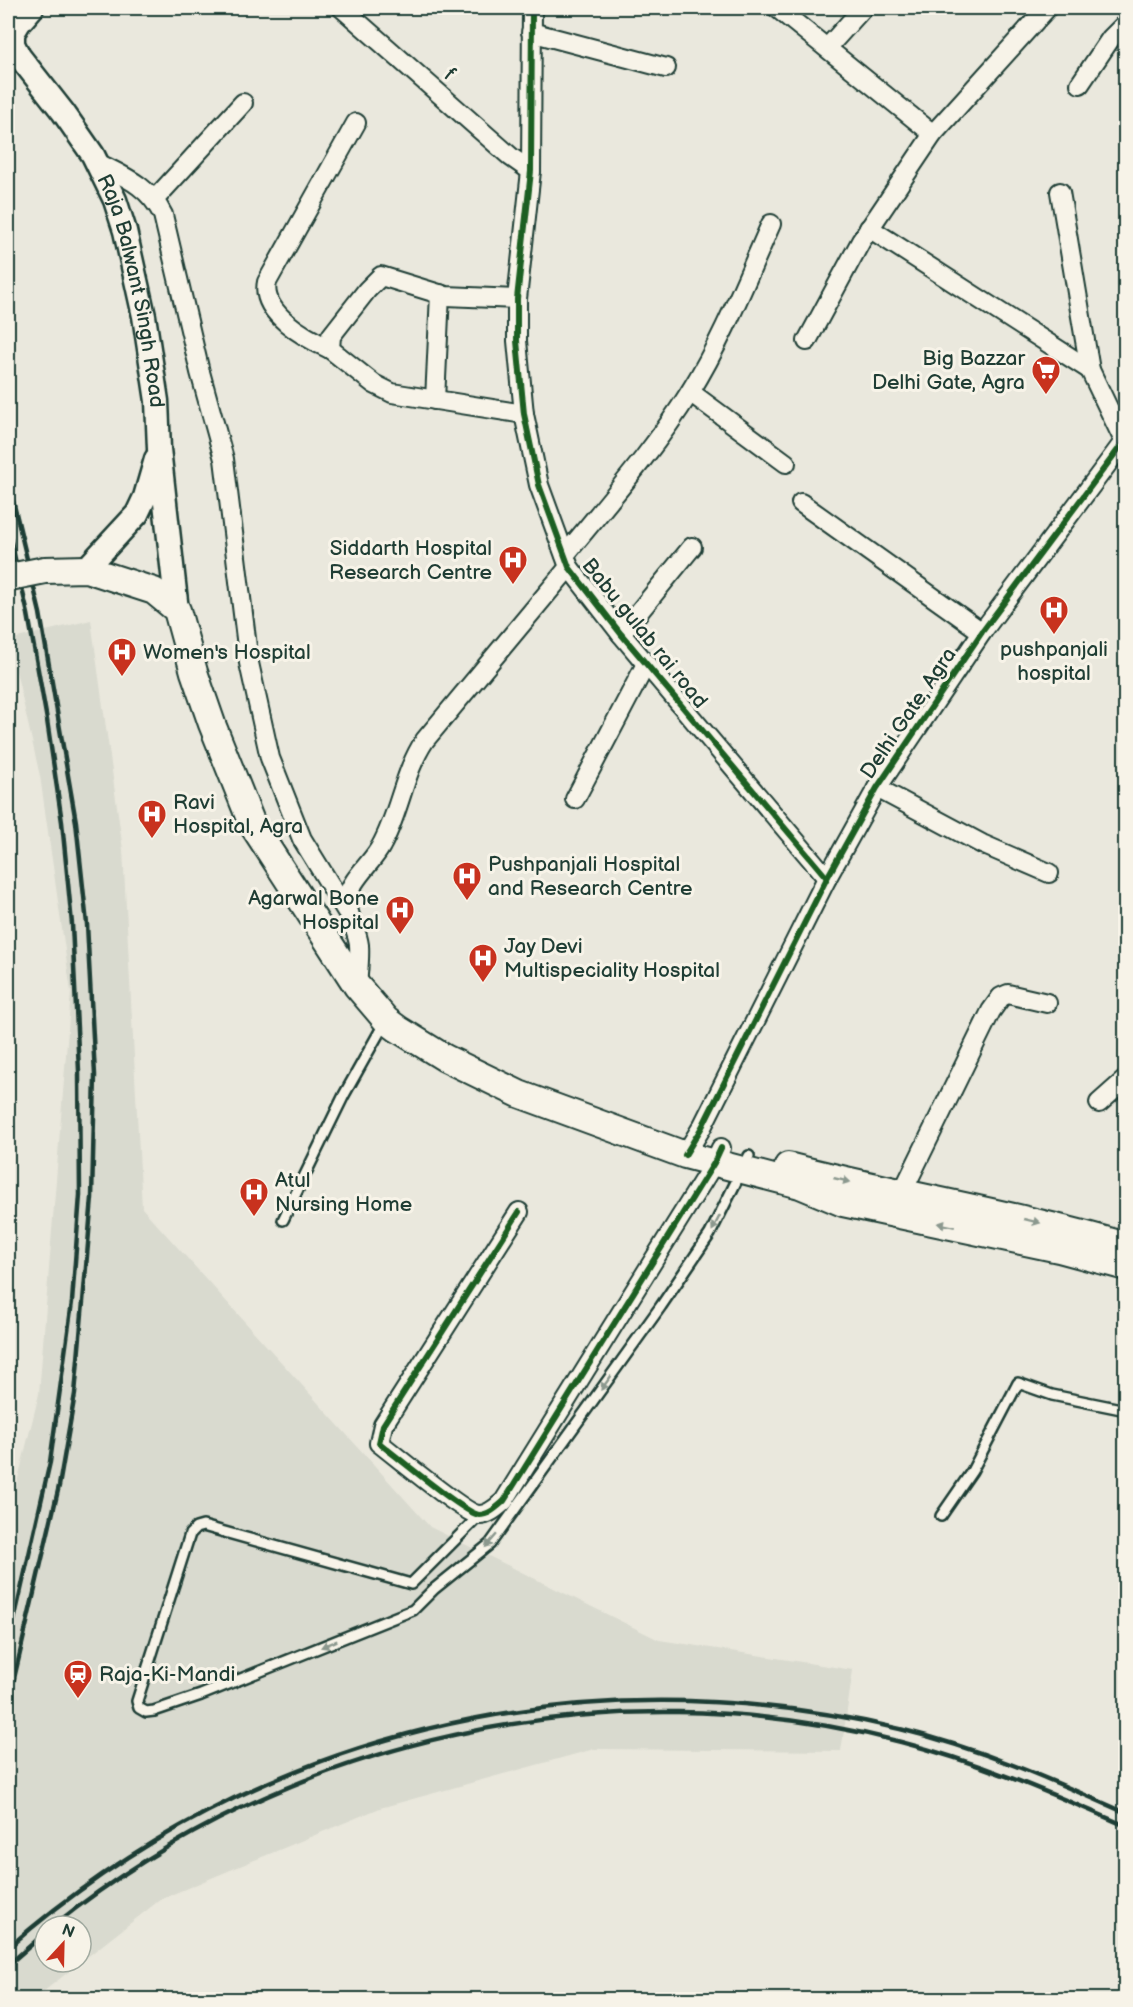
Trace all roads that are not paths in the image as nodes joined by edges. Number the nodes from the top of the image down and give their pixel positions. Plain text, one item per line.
1 (32, 8) edge
2 (342, 8) edge
3 (532, 8) edge
4 (777, 8) edge
5 (863, 8) edge
6 (1047, 8) edge
7 (1125, 23) edge
8 (531, 32) junction
9 (828, 47) junction
10 (666, 68) dead end
11 (1080, 84) dead end
12 (243, 103) dead end
13 (356, 123) dead end
14 (933, 134) junction
15 (96, 162) junction
16 (531, 171) junction
17 (1060, 192) dead end
18 (155, 200) junction
19 (771, 224) dead end
20 (869, 228) junction
21 (440, 294) junction
22 (517, 299) junction
23 (807, 341) dead end
24 (330, 349) junction
25 (1090, 370) junction
26 (690, 392) junction
27 (435, 400) junction
28 (524, 414) junction
29 (1125, 442) edge
30 (159, 449) junction
31 (786, 463) dead end
32 (801, 503) dead end
33 (692, 547) dead end
34 (567, 561) junction
35 (86, 569) junction
36 (9, 577) edge
37 (177, 610) junction
38 (982, 632) junction
39 (621, 634) junction
40 (646, 663) junction
41 (877, 788) junction
42 (575, 799) dead end
43 (1049, 873) dead end
44 (827, 878) junction
45 (350, 917) junction
46 (357, 986) junction
47 (1047, 1003) dead end
48 (386, 1020) junction
49 (1125, 1079) edge
50 (1099, 1103) dead end
51 (680, 1147) junction
52 (718, 1156) junction
53 (746, 1163) junction
54 (897, 1203) junction
55 (519, 1212) dead end
56 (283, 1220) dead end
57 (987, 1222) junction
58 (1125, 1246) edge
59 (1125, 1267) edge
60 (1125, 1410) edge
61 (480, 1515) junction
62 (941, 1516) dead end

1 - 15 street, Raja Balwant Singh Road
2 - 16 street, f
3 - 8 street, Babu gulab rai road
4 - 9 street
5 - 9 street
6 - 14 street
7 - 11 street
8 - 10 street
8 - 16 street, Babu gulab rai road
9 - 14 street
12 - 18 street
13 - 24 street
14 - 20 street
15 - 18 street
15 - 30 street, Raja Balwant Singh Road
16 - 22 street, Babu gulab rai road
17 - 25 street
18 - 45 street
19 - 26 street
20 - 23 street
20 - 25 street
21 - 22 street
21 - 24 street
21 - 27 street
22 - 28 street, Babu gulab rai road
24 - 27 street
25 - 29 street
26 - 31 street
26 - 34 street
27 - 28 street
28 - 34 street, Babu gulab rai road
29 - 38 street, Delhi Gate, Agra
30 - 35 street
30 - 37 street, Raja Balwant Singh Road
32 - 38 street
33 - 39 street
34 - 39 street, Babu gulab rai road
34 - 45 street
35 - 36 main road, bridge
35 - 37 main road
37 - 46 main road
38 - 41 street, Delhi Gate, Agra
39 - 40 street, Babu gulab rai road
40 - 42 street
40 - 44 street, Babu gulab rai road
41 - 43 street
41 - 44 street, Delhi Gate, Agra
44 - 51 street, Delhi Gate, Agra
45 - 46 street
46 - 48 main road
47 - 54 street
48 - 51 main road
48 - 56 lane
49 - 50 street
51 - 52 main road
52 - 53 main road
52 - 61 street
53 - 54 main road
53 -> 61 lane
54 - 57 main road
55 - 61 street
57 -> 58 main road
57 - 59 main road
60 - 62 lane

